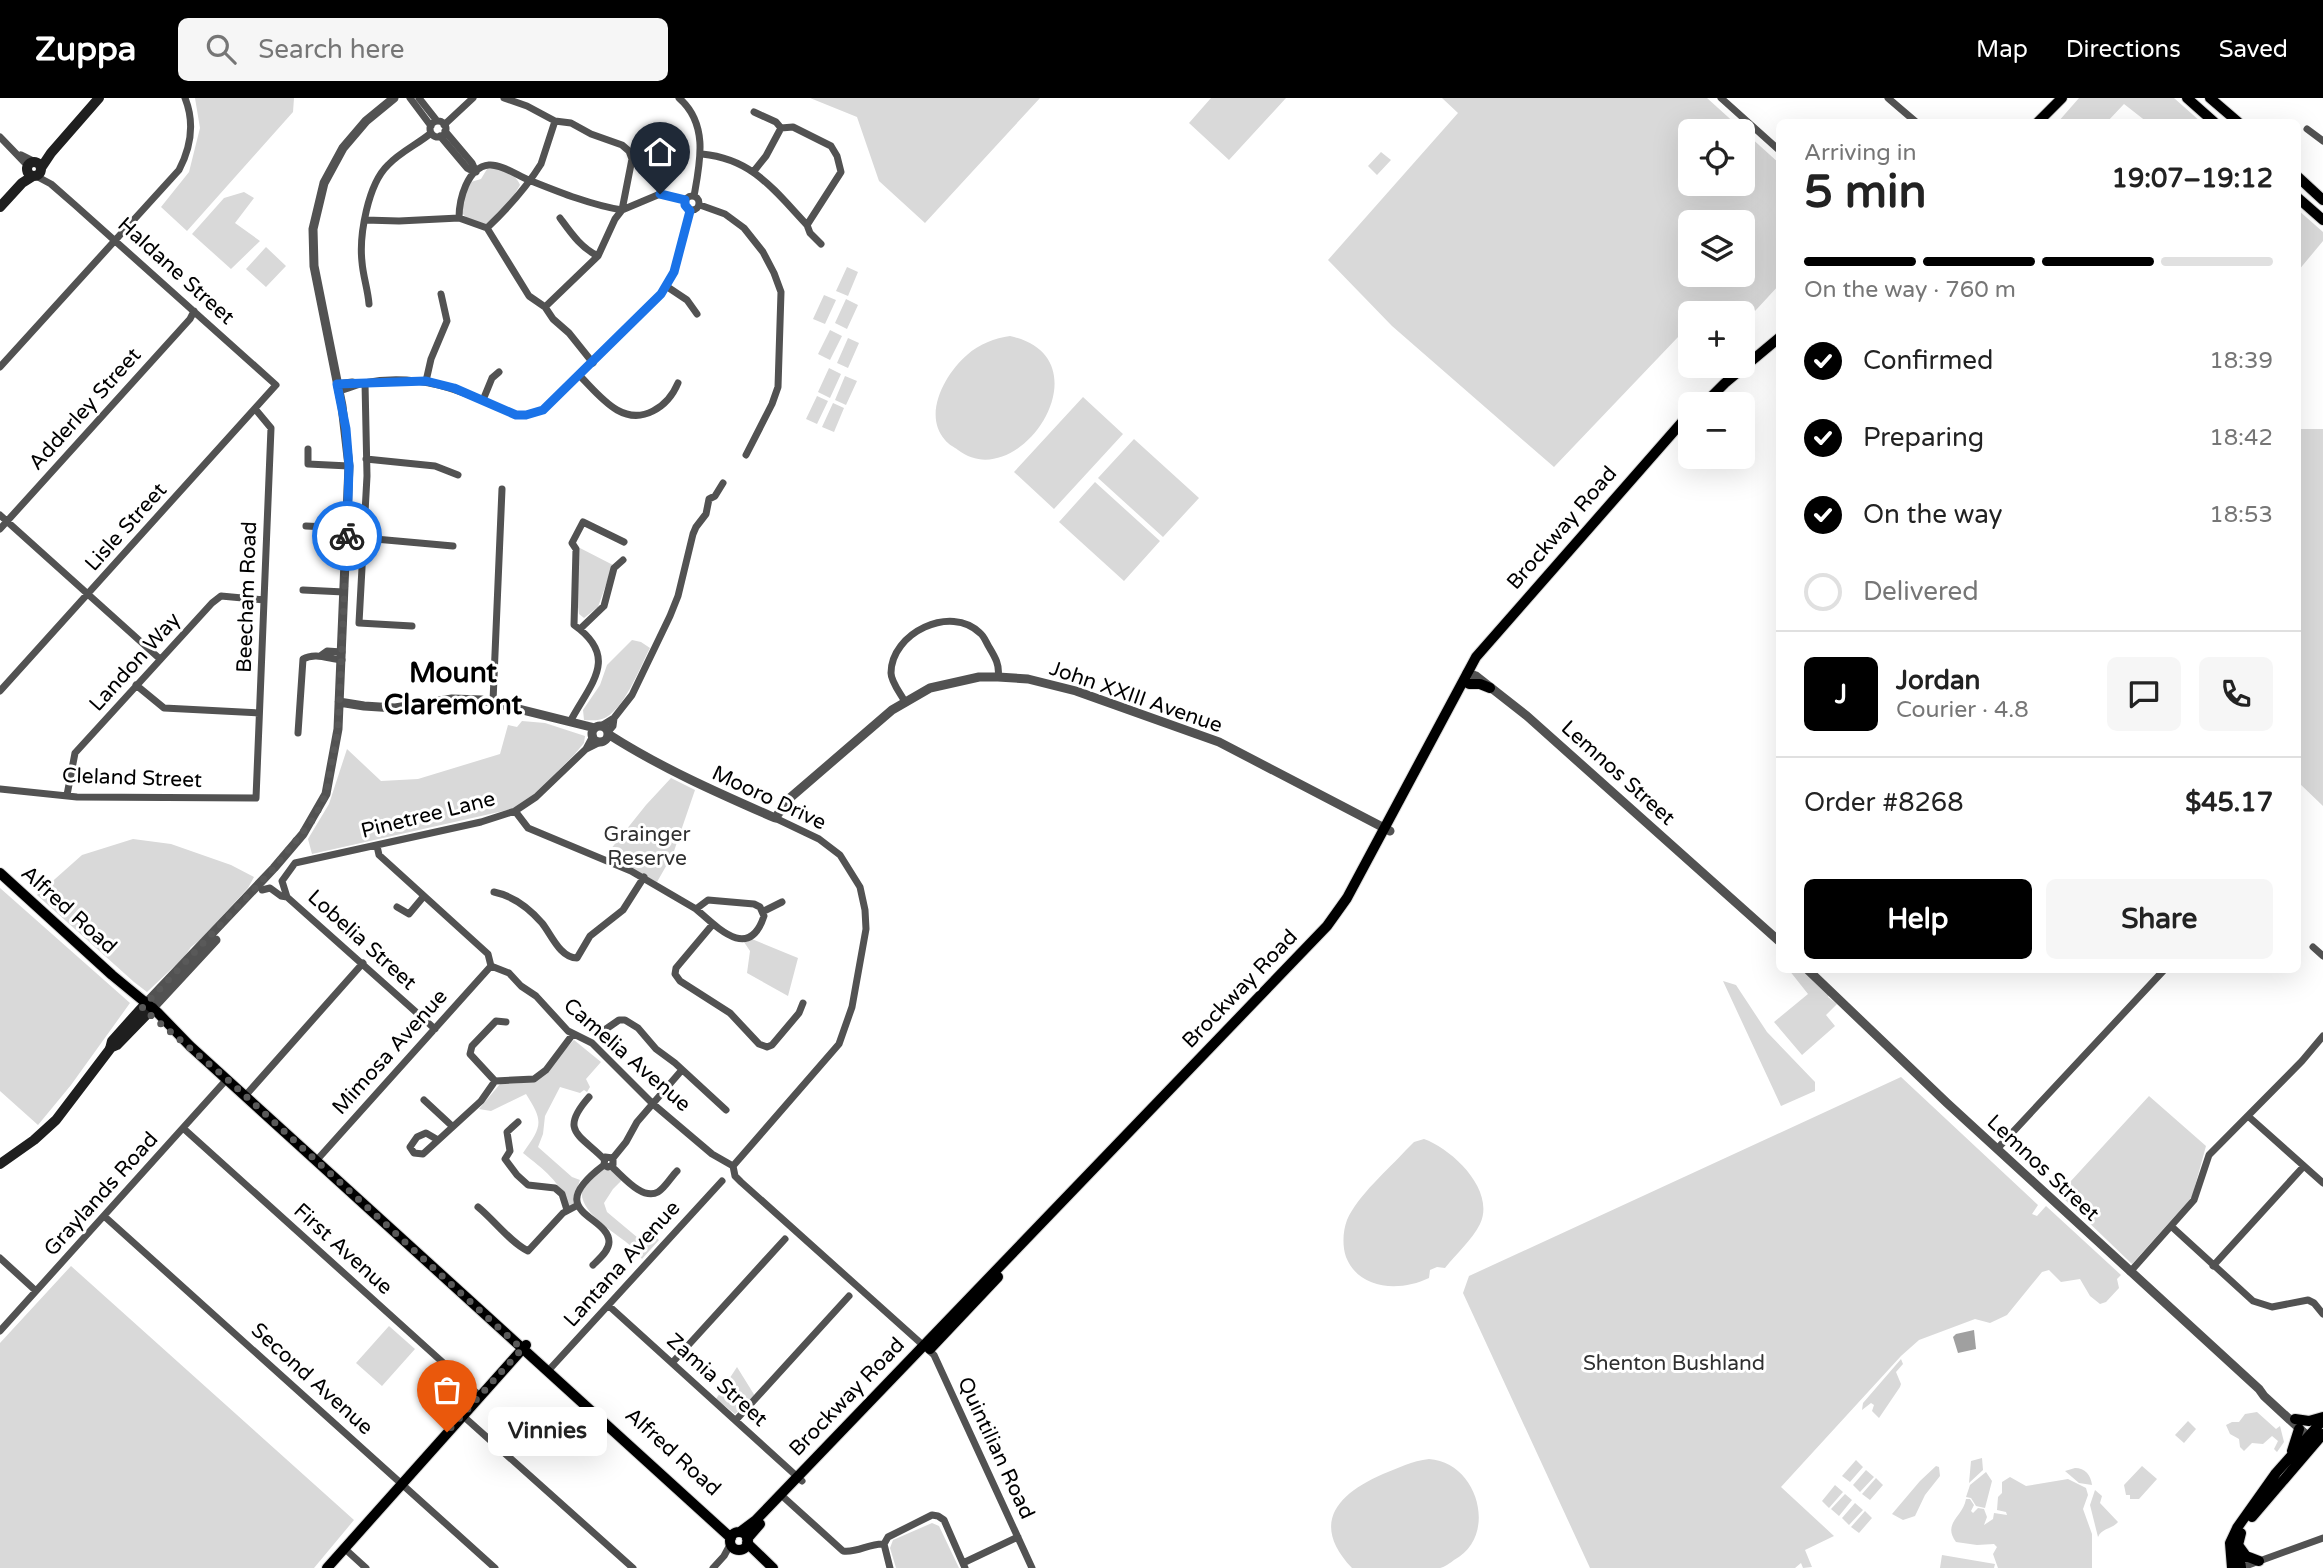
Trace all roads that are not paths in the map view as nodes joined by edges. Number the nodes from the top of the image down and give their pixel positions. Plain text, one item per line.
1 (99, 98) edge
2 (185, 98) edge
3 (394, 98) edge
4 (410, 98) edge
5 (419, 98) edge
6 (473, 98) edge
7 (504, 98) edge
8 (678, 98) edge
9 (1721, 98) edge
10 (1888, 98) edge
11 (2054, 98) edge
12 (2062, 98) edge
13 (2187, 98) edge
14 (2210, 98) edge
15 (754, 111) dead end
16 (1912, 119) edge
17 (2034, 119) edge
18 (2041, 119) edge
19 (2211, 119) edge
20 (2234, 119) edge
21 (555, 121) junction
22 (781, 128) junction
23 (438, 129) junction
24 (2307, 129) dead end
25 (0, 137) edge
26 (2323, 141) edge
27 (1776, 147) edge
28 (702, 154) junction
29 (34, 169) junction
30 (754, 171) junction
31 (476, 172) junction
32 (529, 180) junction
33 (2301, 180) edge
34 (694, 196) junction
35 (685, 200) junction
36 (2323, 200) edge
37 (2301, 201) edge
38 (700, 205) junction
39 (0, 207) edge
40 (622, 210) junction
41 (690, 211) junction
42 (458, 218) junction
43 (560, 218) dead end
44 (365, 220) junction
45 (2323, 220) edge
46 (807, 225) junction
47 (487, 228) junction
48 (116, 242) junction
49 (821, 244) dead end
50 (598, 256) junction
51 (666, 286) junction
52 (441, 294) dead end
53 (369, 304) dead end
54 (545, 306) junction
55 (194, 311) junction
56 (697, 314) dead end
57 (1776, 334) edge
58 (1776, 340) edge
59 (1755, 351) edge
60 (593, 363) junction
61 (0, 367) edge
62 (499, 372) dead end
63 (580, 376) junction
64 (1725, 378) edge
65 (426, 381) junction
66 (678, 383) dead end
67 (362, 384) junction
68 (276, 385) joint
69 (338, 387) junction
70 (1710, 392) edge
71 (1716, 392) edge
72 (483, 400) junction
73 (256, 410) junction
74 (1678, 427) edge
75 (1678, 434) edge
76 (308, 449) dead end
77 (746, 455) dead end
78 (366, 459) junction
79 (349, 466) junction
80 (458, 475) dead end
81 (723, 483) dead end
82 (502, 489) dead end
83 (0, 515) edge
84 (7, 521) junction
85 (306, 526) dead end
86 (347, 528) junction
87 (0, 530) edge
88 (364, 538) junction
89 (624, 542) dead end
90 (453, 546) dead end
91 (622, 560) dead end
92 (303, 590) dead end
93 (344, 592) junction
94 (89, 594) junction
95 (264, 600) junction
96 (412, 626) dead end
97 (577, 627) junction
98 (342, 656) junction
99 (160, 659) junction
100 (1471, 674) junction
101 (998, 677) junction
102 (136, 685) junction
103 (1490, 688) joint
104 (0, 691) edge
105 (493, 701) junction
106 (905, 702) junction
107 (339, 705) junction
108 (260, 713) junction
109 (1527, 716) junction
110 (575, 723) junction
111 (298, 733) dead end
112 (600, 734) junction
113 (0, 789) edge
114 (256, 791) joint
115 (67, 795) junction
116 (515, 811) junction
117 (775, 818) junction
118 (1387, 829) junction
119 (377, 846) junction
120 (0, 873) edge
121 (644, 877) junction
122 (258, 891) junction
123 (494, 892) dead end
124 (287, 897) junction
125 (424, 897) junction
126 (782, 902) dead end
127 (397, 907) dead end
128 (695, 909) junction
129 (764, 911) junction
130 (409, 914) junction
131 (414, 923) dead end
132 (713, 924) junction
133 (1776, 938) edge
134 (2313, 947) dead end
135 (2323, 956) edge
136 (363, 963) junction
137 (491, 966) junction
138 (1811, 973) edge
139 (2161, 973) edge
140 (803, 1003) dead end
141 (148, 1008) junction
142 (506, 1022) dead end
143 (435, 1029) junction
144 (606, 1029) dead end
145 (572, 1034) junction
146 (2322, 1038) edge
147 (681, 1071) junction
148 (227, 1079) junction
149 (495, 1081) junction
150 (245, 1096) junction
151 (589, 1097) dead end
152 (424, 1100) dead end
153 (653, 1104) junction
154 (726, 1110) dead end
155 (2248, 1116) junction
156 (518, 1122) dead end
157 (452, 1126) junction
158 (183, 1128) junction
159 (438, 1140) dead end
160 (1997, 1149) junction
161 (316, 1161) junction
162 (608, 1162) junction
163 (0, 1164) edge
164 (733, 1166) junction
165 (2304, 1166) junction
166 (677, 1171) dead end
167 (722, 1181) dead end
168 (2323, 1183) edge
169 (578, 1205) junction
170 (478, 1207) dead end
171 (568, 1210) junction
172 (104, 1216) junction
173 (2171, 1226) junction
174 (785, 1239) dead end
175 (0, 1258) edge
176 (593, 1265) dead end
177 (2213, 1266) junction
178 (2130, 1272) junction
179 (36, 1292) junction
180 (849, 1296) dead end
181 (609, 1306) junction
182 (2323, 1314) edge
183 (0, 1331) edge
184 (524, 1347) junction
185 (926, 1347) junction
186 (672, 1363) junction
187 (550, 1369) junction
188 (480, 1396) junction
189 (462, 1415) junction
190 (2323, 1418) edge
191 (736, 1420) junction
192 (2310, 1434) edge
193 (800, 1479) junction
194 (401, 1483) junction
195 (782, 1496) junction
196 (1018, 1537) junction
197 (2323, 1538) edge
198 (739, 1539) junction
199 (884, 1544) junction
200 (2238, 1545) junction
201 (344, 1548) junction
202 (2256, 1564) edge
203 (964, 1565) edge
204 (2228, 1565) edge
205 (327, 1568) edge
206 (366, 1568) edge
207 (495, 1568) edge
208 (633, 1568) edge
209 (713, 1568) edge
210 (766, 1568) edge
211 (773, 1568) edge
212 (890, 1568) edge
213 (1032, 1568) edge
214 (2240, 1568) edge

1 - 29 main road
2 - 48 street
3 - 69 street
4 - 23 street
5 - 23 street
6 - 23 street
7 - 21 street
8 - 28 street
9 - 27 street
10 - 16 street
11 - 17 main road
12 - 18 main road
13 - 19 main road
14 - 20 main road
15 - 22 street
21 - 32 street
21 - 40 street
22 - 30 street
22 - 46 street
23 - 31 street
23 - 44 street
24 - 26 street
25 - 29 street, Haldane Street
28 - 30 street
28 - 34 street
29 - 39 main road
29 - 48 street, Haldane Street
30 - 46 street
31 - 32 street
31 - 42 street
32 - 40 street
32 - 47 street
33 - 36 main road
34 - 35 street
34 - 38 street
35 - 40 street
35 - 41 street
37 - 45 main road
38 - 41 street
38 - 77 street
40 - 50 street
41 - 51 street
42 - 44 street
42 - 47 street
43 - 50 street
44 - 53 street
46 - 49 street
47 - 54 street
48 - 55 street, Haldane Street
48 - 61 street
50 - 54 street
51 - 56 street
51 - 60 street
52 - 65 street
54 - 60 street
55 - 68 street, Haldane Street
55 - 84 street, Adderley Street
57 - 59 main road
58 - 71 main road
60 - 63 street
62 - 72 street
63 - 66 street
63 - 72 street
64 - 70 main road
65 - 67 street
65 - 72 street
67 - 69 street
67 - 78 street
68 - 73 street, Lisle Street
69 - 79 street
73 - 94 street, Lisle Street
73 - 95 street, Beecham Road
74 - 100 main road, Brockway Road
75 - 100 main road, Brockway Road
76 - 79 street
78 - 80 street
78 - 88 street
79 - 86 street
81 - 112 street, Pinetree Lane
82 - 105 street
83 - 84 street
84 - 87 street, Adderley Street
84 - 94 street
85 - 86 street
86 - 93 street
88 - 90 street
88 - 96 street
89 - 97 street
91 - 97 street
92 - 93 street
93 - 98 street
94 - 99 street
94 - 104 street, Lisle Street
95 - 99 street, Landon Way
95 - 108 street, Beecham Road
97 - 110 street
98 - 107 street
98 - 111 street
99 - 102 street, Landon Way
100 - 103 main road
100 - 109 street, Lemnos Street
100 - 118 main road, Brockway Road
101 - 106 street, John XXIII Avenue
101 - 106 street
101 - 118 street, John XXIII Avenue
102 - 108 street
102 - 115 street, Landon Way
103 - 109 street, Lemnos Street
105 - 107 street, Mooro Drive
105 - 110 street, Mooro Drive
106 - 117 street, John XXIII Avenue
107 - 122 street
108 - 114 street, Beecham Road
109 - 133 street, Lemnos Street
110 - 112 street, Mooro Drive
112 - 116 street, Pinetree Lane
112 - 117 street, Mooro Drive
113 - 115 street, Cleland Street
114 - 115 street, Cleland Street
116 - 119 street, Pinetree Lane
116 - 121 street
117 - 164 street, Mooro Drive
118 - 185 main road, Brockway Road
119 - 124 street, Pinetree Lane
119 - 125 street, Camelia Avenue
120 - 141 main road, Alfred Road
121 - 123 street
121 - 128 street
122 - 124 street, Lobelia Street
122 - 141 street
124 - 136 street, Lobelia Street
125 - 130 street
125 - 137 street, Camelia Avenue
126 - 129 street
127 - 130 street
128 - 129 street
128 - 132 street
129 - 132 street
130 - 131 street
132 - 140 street
134 - 135 street
136 - 143 street, Lobelia Street
136 - 150 street
137 - 143 street, Mimosa Avenue
137 - 145 street, Camelia Avenue
138 - 160 street, Lemnos Street
139 - 160 street
141 - 148 main road, Alfred Road
141 - 163 main road
142 - 149 street
143 - 161 street, Mimosa Avenue
144 - 147 street
145 - 149 street
145 - 153 street, Camelia Avenue
146 - 155 street
147 - 153 street
147 - 154 street
148 - 150 main road, Alfred Road
148 - 158 street, Graylands Road
149 - 157 street
150 - 161 main road, Alfred Road
151 - 162 street
152 - 157 street
153 - 162 street
153 - 164 street, Camelia Avenue
155 - 165 street
155 - 173 street
156 - 171 street
157 - 159 street
158 - 172 street, Graylands Road
158 - 188 street, First Avenue
160 - 178 street, Lemnos Street
161 - 184 main road, Alfred Road
162 - 166 street
162 - 169 street
164 - 185 street, Camelia Avenue
165 - 168 street
165 - 177 street
167 - 181 street, Lantana Avenue
169 - 171 street
169 - 176 street
170 - 171 street
172 - 179 street, Graylands Road
172 - 194 street, Second Avenue
173 - 177 street
173 - 178 street
174 - 186 street
175 - 179 street
177 - 182 street
178 - 192 street, Lemnos Street
179 - 183 street, Graylands Road
180 - 191 street
181 - 186 street, Zamia Street
181 - 187 street, Lantana Avenue
184 - 187 main road, Alfred Road
184 - 188 main road
185 - 193 main road, Brockway Road
185 - 196 street, Quintilian Road
186 - 191 street, Zamia Street
187 - 198 main road, Alfred Road
188 - 189 main road
189 - 194 main road
189 - 208 street
190 - 192 main road
190 - 192 main road
191 - 193 street, Zamia Street
192 - 200 main road
192 - 204 main road
193 - 195 main road, Brockway Road
194 - 201 main road
194 - 207 street, Second Avenue
195 - 198 main road, Brockway Road
195 - 199 street
196 - 203 street
196 - 213 street, Quintilian Road
197 - 202 street
198 - 209 street, Brockway Road
198 - 210 main road, Alfred Road
198 - 211 main road, Alfred Road
199 - 203 street
199 - 212 street
200 - 202 main road
200 - 214 main road
201 - 205 main road
201 - 206 street
202 - 214 street

